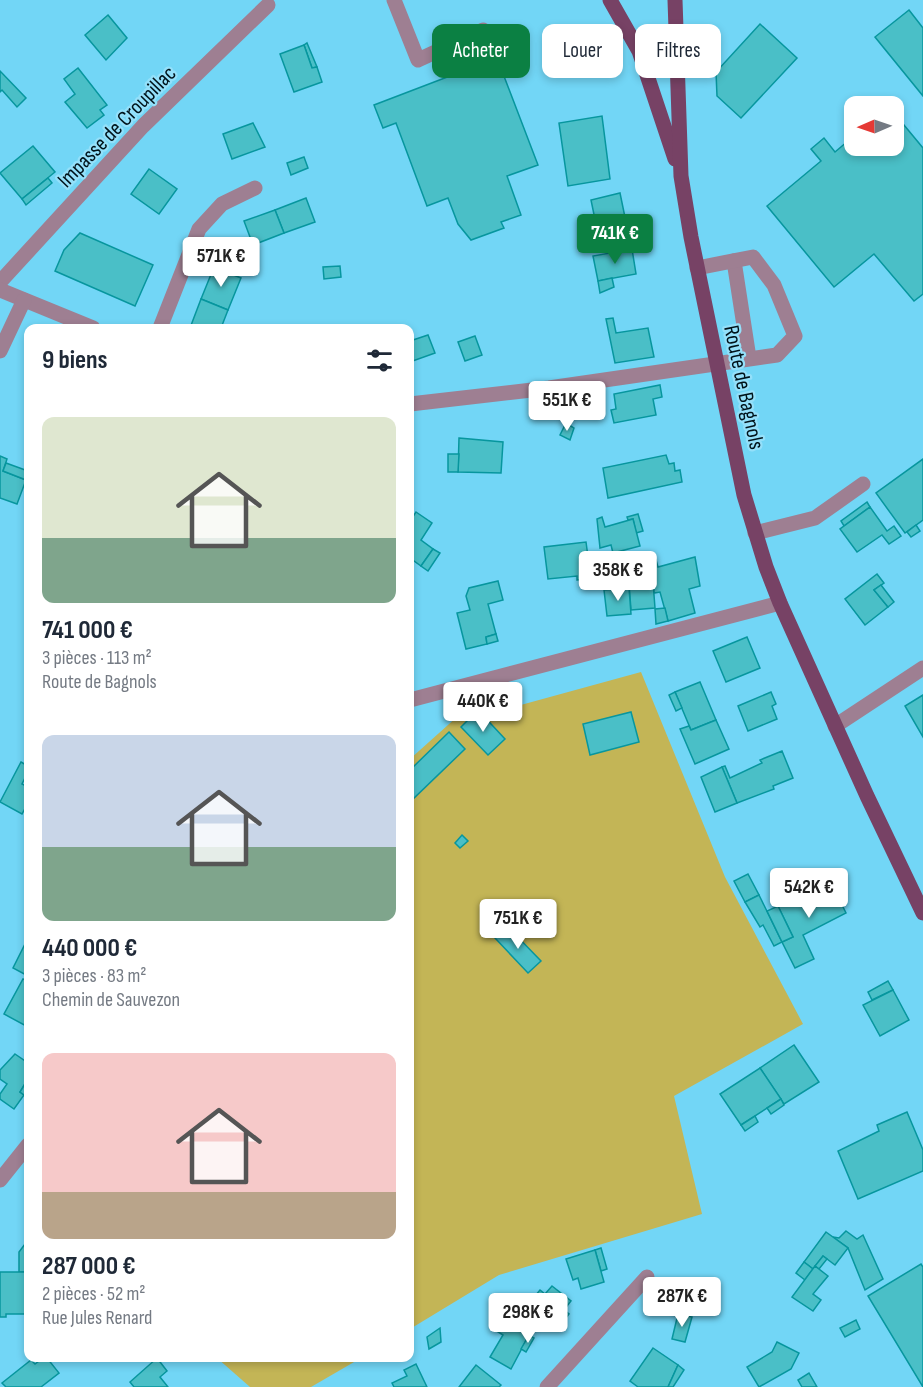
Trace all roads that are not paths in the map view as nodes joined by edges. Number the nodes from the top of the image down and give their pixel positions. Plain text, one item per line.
1 (394, 0) edge
2 (610, 0) edge
3 (675, 0) edge
4 (268, 5) dead end
5 (432, 54) edge
6 (681, 176) junction
7 (255, 188) dead end
8 (734, 261) junction
9 (697, 267) junction
10 (0, 282) edge
11 (0, 291) edge
12 (24, 300) junction
13 (83, 324) edge
14 (162, 324) edge
15 (0, 351) edge
16 (749, 358) junction
17 (717, 362) junction
18 (414, 404) edge
19 (863, 484) dead end
20 (755, 533) junction
21 (780, 603) junction
22 (923, 668) edge
23 (414, 699) edge
24 (836, 726) junction
25 (922, 909) edge
26 (24, 1149) edge
27 (0, 1180) edge
28 (646, 1278) dead end
29 (547, 1387) edge

1 - 5 street
2 - 6 main road, Route de Bagnols
3 - 6 main road, Route de Bagnols
4 - 10 street, Impasse de Croupillac
6 - 9 main road, Route de Bagnols
7 - 14 street
8 - 9 street
8 - 16 street
8 - 16 street
9 - 17 main road, Route de Bagnols
11 - 12 street
12 - 13 street
12 - 15 street
16 - 17 street
17 - 18 street
17 - 20 main road, Route de Bagnols
19 - 20 street
20 - 21 main road, Route de Bagnols
21 - 23 street
21 - 24 main road, Route de Bagnols
22 - 24 street
24 - 25 main road, Route de Bagnols
26 - 27 street
28 - 29 street

